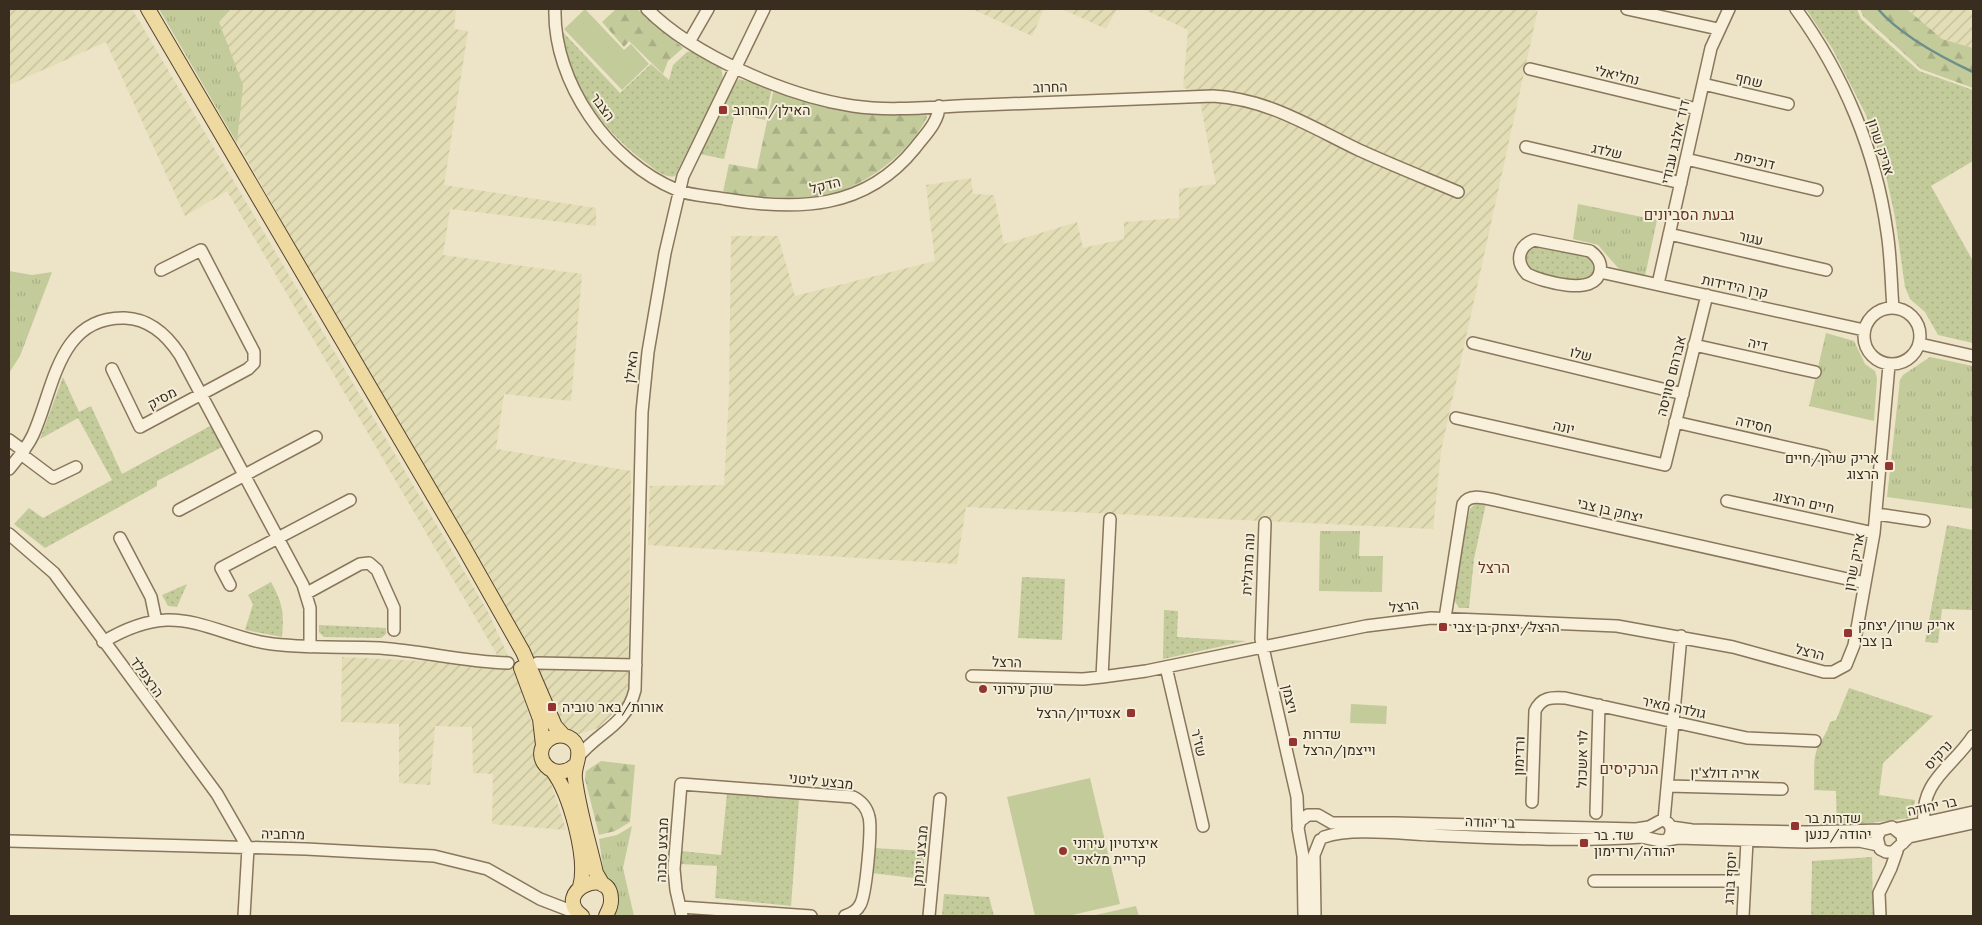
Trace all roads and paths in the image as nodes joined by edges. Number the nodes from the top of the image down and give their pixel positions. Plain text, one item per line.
1 (148, 9) edge
2 (555, 9) edge
3 (647, 9) edge
4 (708, 9) edge
5 (764, 9) edge
6 (1627, 9) edge
7 (1729, 9) edge
8 (1796, 9) edge
9 (1653, 12) edge
10 (1718, 29) junction
11 (689, 42) junction
12 (735, 67) junction
13 (1530, 69) dead end
14 (1703, 84) junction
15 (1788, 104) dead end
16 (940, 106) junction
17 (1697, 109) junction
18 (1526, 147) dead end
19 (1686, 158) junction
20 (1681, 183) junction
21 (1817, 190) dead end
22 (679, 191) junction
23 (1458, 192) dead end
24 (1669, 234) junction
25 (160, 270) dead end
26 (1826, 270) dead end
27 (1600, 272) junction
28 (1658, 284) junction
29 (1707, 295) junction
30 (1893, 308) junction
31 (1864, 330) junction
32 (1472, 343) dead end
33 (1920, 344) junction
34 (1694, 346) junction
35 (1973, 356) edge
36 (1890, 365) junction
37 (112, 369) dead end
38 (1815, 372) dead end
39 (202, 394) junction
40 (1682, 394) junction
41 (1456, 418) dead end
42 (1676, 422) junction
43 (316, 437) dead end
44 (9, 440) edge
45 (23, 452) junction
46 (1825, 456) dead end
47 (1665, 465) joint
48 (76, 466) dead end
49 (9, 470) edge
50 (245, 475) junction
51 (350, 500) dead end
52 (1727, 501) dead end
53 (178, 510) dead end
54 (1877, 514) junction
55 (1110, 519) dead end
56 (1924, 521) dead end
57 (1265, 523) dead end
58 (1874, 533) junction
59 (9, 534) edge
60 (120, 538) dead end
61 (278, 538) junction
62 (463, 546) junction
63 (1865, 583) junction
64 (230, 584) dead end
65 (307, 593) junction
66 (1446, 618) junction
67 (156, 621) junction
68 (394, 630) dead end
69 (1681, 636) junction
70 (103, 642) junction
71 (1262, 646) junction
72 (310, 647) junction
73 (508, 663) dead end
74 (537, 663) dead end
75 (636, 665) junction
76 (1166, 667) junction
77 (1840, 669) joint
78 (972, 676) dead end
79 (1102, 677) junction
80 (1599, 705) junction
81 (1535, 711) joint
82 (1672, 722) junction
83 (599, 736) junction
84 (1973, 736) edge
85 (568, 738) junction
86 (1815, 741) dead end
87 (544, 745) junction
88 (576, 762) junction
89 (552, 770) junction
90 (681, 784) joint
91 (1668, 786) junction
92 (1295, 789) junction
93 (1782, 789) dead end
94 (940, 799) dead end
95 (1532, 802) dead end
96 (1973, 812) edge
97 (1596, 813) dead end
98 (1318, 816) junction
99 (1973, 823) edge
100 (1667, 824) junction
101 (1924, 824) junction
102 (1652, 825) junction
103 (1203, 826) dead end
104 (1896, 828) junction
105 (1298, 830) junction
106 (1881, 830) junction
107 (1322, 839) junction
108 (1655, 839) junction
109 (1668, 839) junction
110 (9, 842) edge
111 (1748, 842) junction
112 (1900, 847) junction
113 (248, 848) junction
114 (1880, 848) junction
115 (1889, 873) junction
116 (1594, 881) dead end
117 (1744, 881) junction
118 (603, 885) junction
119 (578, 890) junction
120 (547, 902) junction
121 (681, 912) edge
122 (581, 915) edge
123 (605, 915) edge
124 (244, 916) edge
125 (811, 916) edge
126 (845, 916) edge
127 (929, 916) edge
128 (1304, 916) edge
129 (1315, 916) edge
130 (1743, 916) edge
131 (1880, 916) edge

1 - 62 main road
2 - 22 street, הצבר
3 - 11 street, החרוב
4 - 11 street
5 - 12 street, האילן
6 - 9 street
7 - 10 street, דוד אלבג עבודי
8 - 30 street, אריק שרון
9 - 10 street
10 - 14 street, דוד אלבג עבודי
11 - 12 street, החרוב
12 - 16 street, החרוב
12 - 22 street, האילן
13 - 17 street, נחליאלי
14 - 15 street, שחף
14 - 17 street, דוד אלבג עבודי
16 - 22 street, הדקל
16 - 23 street, החרוב
17 - 19 street, דוד אלבג עבודי
18 - 20 street, שלדג
19 - 20 street, דוד אלבג עבודי
19 - 21 street, דוכיפת
20 - 24 street, דוד אלבג עבודי
22 - 75 street, האילן
24 - 26 street, עגור
24 - 28 street, דוד אלבג עבודי
25 - 39 street
27 - 27 street
27 - 28 street, קרן הידידות
28 - 29 street, קרן הידידות
29 - 31 street, קרן הידידות
29 - 34 street, אברהם סוויסה
30 - 31 street
30 - 33 street
31 - 36 street
32 - 40 street, שלו
33 - 35 street
33 - 36 street
34 - 38 street, דיה
34 - 40 street, אברהם סוויסה
36 - 54 street, אריק שרון
37 - 39 street, מסיק
39 - 45 street
39 - 50 street
40 - 42 street, אברהם סוויסה
41 - 47 street, יונה
42 - 46 street, חסידה
42 - 47 street, אברהם סוויסה
43 - 50 street
44 - 45 street
45 - 48 street
45 - 49 street
50 - 53 street
50 - 61 street
51 - 61 street
52 - 58 street, חיים הרצוג
54 - 56 street
54 - 58 street, אריק שרון
55 - 79 street
57 - 71 street, נוה מרגלית
58 - 63 street, אריק שרון
59 - 70 street, הרצפלד
60 - 67 street
61 - 64 street
61 - 65 street
62 - 85 main road
62 - 87 main road
63 - 66 street, יצחק בן צבי
63 - 77 street, אריק שרון
65 - 68 street
65 - 72 street
66 - 69 street, הרצל
66 - 71 street, הרצל
67 - 70 street
67 - 72 street
69 - 77 street, הרצל
69 - 82 street
70 - 113 street, הרצפלד
71 - 76 street, הרצל
71 - 92 street, ויצמן
72 - 73 street
74 - 75 street
75 - 83 street, האילן
76 - 79 street, הרצל
76 - 103 street, שז"ר
78 - 79 street, הרצל
80 - 81 street, גולדה מאיר
80 - 82 street, גולדה מאיר
80 - 97 street, לוי אשכול
81 - 95 street, ורדימון
82 - 86 street, גולדה מאיר
82 - 91 street
83 - 85 street, האילן
83 - 88 street, האילן
84 - 101 street, נרקיס
85 - 87 main road
85 - 88 main road
87 - 89 main road
88 - 89 main road
88 - 118 main road
89 - 119 main road
90 - 121 street, מבצע סבנה
90 - 126 street, מבצע ליטני
91 - 93 street, אריה דולצ'ין
91 - 100 street
92 - 98 street, ויצמן
92 - 105 street, ויצמן
94 - 127 street, מבצע יונתן
96 - 101 street, בר יהודה
98 - 102 street, בר יהודה
98 - 105 street
98 - 107 street
99 - 112 street, בר יהודה
100 - 102 street
100 - 106 street
100 - 109 street
101 - 104 street, בר יהודה
102 - 108 street
104 - 106 street
104 - 112 street
105 - 107 street
105 - 128 street, ויצמן
106 - 114 street
107 - 108 street, בר יהודה
107 - 129 street
108 - 109 street
109 - 111 street
110 - 113 street, מרחביה
111 - 114 street
111 - 117 street, יוסף בורג
112 - 114 street
112 - 115 street
113 - 120 street, מרחביה
113 - 124 street
114 - 115 street
115 - 131 street
116 - 117 street
117 - 130 street, יוסף בורג
118 - 119 main road
118 - 123 main road
119 - 120 street
119 - 122 main road
120 - 122 street, מרחביה
121 - 125 street

